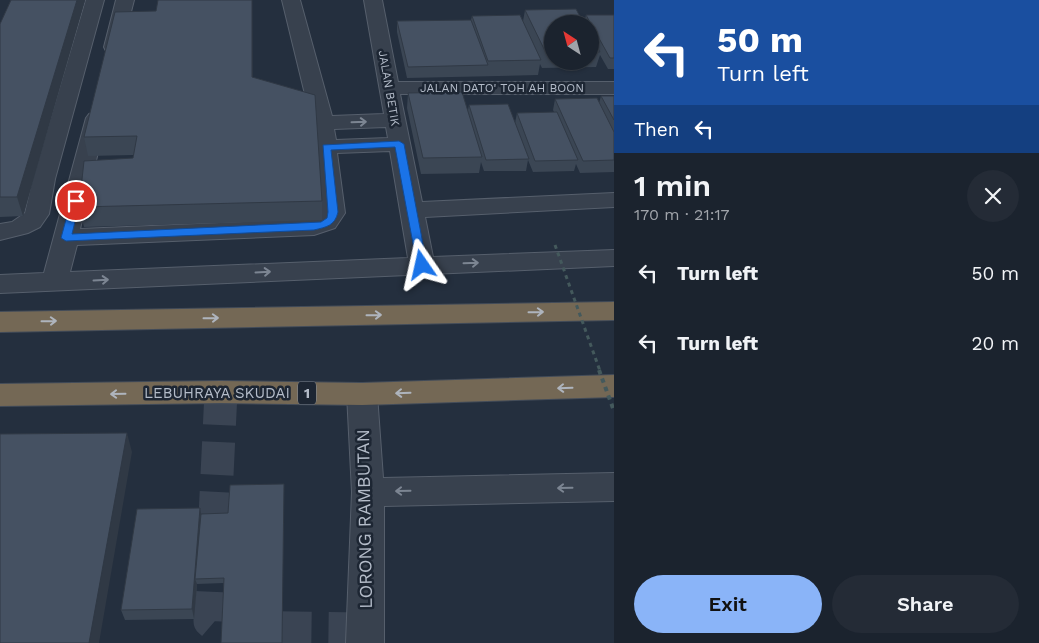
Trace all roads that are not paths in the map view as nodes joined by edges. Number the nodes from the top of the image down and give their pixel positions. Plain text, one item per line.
1 (95, 0) edge
2 (125, 0) edge
3 (291, 0) edge
4 (373, 0) edge
5 (109, 66) edge
6 (389, 88) junction
7 (614, 88) edge
8 (102, 95) edge
9 (395, 120) junction
10 (322, 123) junction
11 (399, 144) junction
12 (326, 147) junction
13 (614, 200) edge
14 (412, 210) junction
15 (0, 232) edge
16 (66, 238) junction
17 (614, 258) edge
18 (422, 265) junction
19 (54, 282) junction
20 (0, 284) edge
21 (614, 311) edge
22 (0, 322) edge
23 (614, 386) edge
24 (362, 394) junction
25 (0, 395) edge
26 (614, 487) edge
27 (368, 492) junction
28 (365, 643) edge

1 - 15 street
2 - 5 street
3 - 10 street
4 - 6 street, JALAN BETIK
6 - 7 street, JALAN DATO' TOH AH BOON
6 - 9 street, JALAN BETIK
8 - 16 street
10 -> 9 street
9 - 11 street, JALAN BETIK
10 - 12 street
11 - 12 street
11 - 14 street, JALAN BETIK
12 - 16 street
13 - 14 street
14 - 18 street, JALAN BETIK
16 - 19 street
18 -> 17 street
19 -> 18 street
19 - 20 street
22 -> 21 highway
23 -> 24 highway, LEBUHRAYA SKUDAI / 1
24 -> 25 highway, LEBUHRAYA SKUDAI / 1
24 - 27 street, LORONG RAMBUTAN
26 -> 27 street
27 - 28 street, LORONG RAMBUTAN

